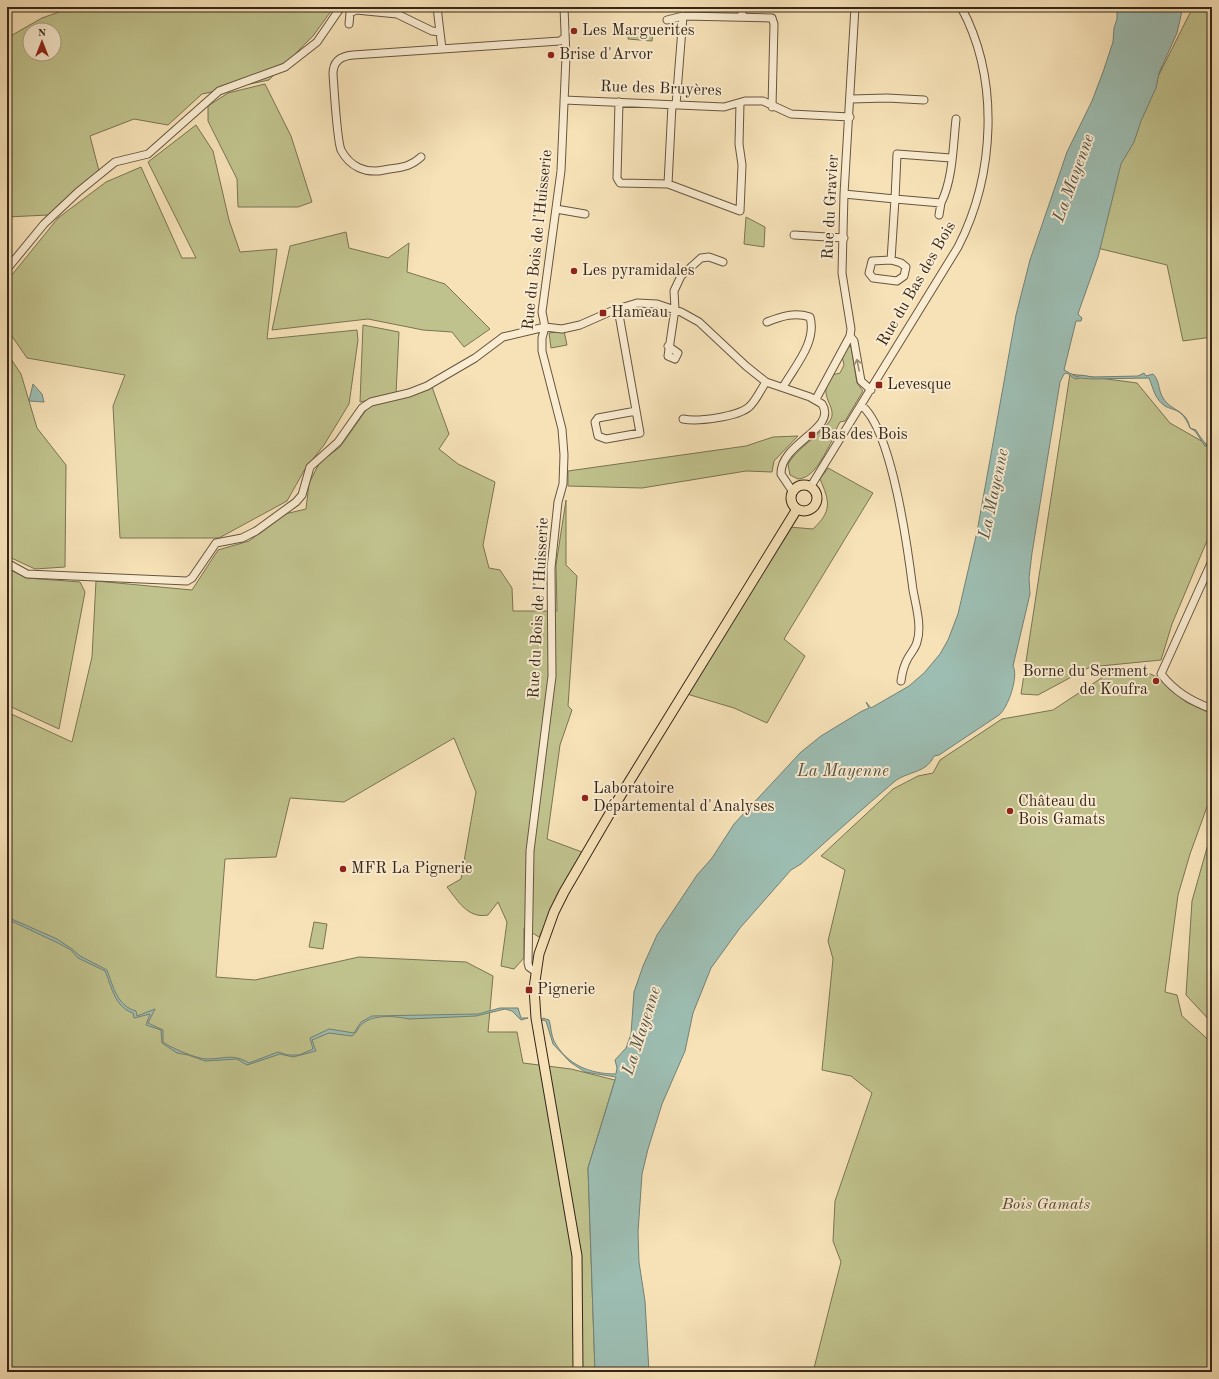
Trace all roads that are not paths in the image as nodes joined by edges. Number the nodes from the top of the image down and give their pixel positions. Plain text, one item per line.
1 (340, 7) edge
2 (437, 7) edge
3 (564, 7) edge
4 (742, 7) edge
5 (855, 7) edge
6 (961, 7) edge
7 (397, 10) edge
8 (683, 16) junction
9 (742, 17) junction
10 (667, 20) dead end
11 (349, 24) dead end
12 (440, 32) junction
13 (564, 38) junction
14 (442, 49) junction
15 (851, 99) junction
16 (564, 100) junction
17 (924, 100) dead end
18 (619, 102) junction
19 (740, 103) junction
20 (674, 105) junction
21 (772, 107) junction
22 (850, 117) junction
23 (956, 119) dead end
24 (421, 157) dead end
25 (951, 158) junction
26 (668, 184) junction
27 (844, 194) junction
28 (895, 199) junction
29 (941, 203) junction
30 (556, 209) junction
31 (584, 214) dead end
32 (939, 214) dead end
33 (794, 235) dead end
34 (844, 238) junction
35 (890, 260) junction
36 (723, 262) dead end
37 (7, 269) edge
38 (618, 309) junction
39 (676, 309) junction
40 (767, 322) dead end
41 (545, 327) junction
42 (850, 336) junction
43 (668, 346) dead end
44 (766, 382) junction
45 (783, 387) junction
46 (871, 390) junction
47 (816, 399) junction
48 (861, 405) junction
49 (636, 411) junction
50 (683, 419) dead end
51 (810, 486) junction
52 (793, 492) junction
53 (797, 509) junction
54 (1212, 561) edge
55 (7, 563) edge
56 (901, 681) dead end
57 (1212, 709) edge
58 (536, 972) junction
59 (578, 1372) edge

1 - 37 street
2 - 12 street
3 - 13 street, Rue du Bois de l'Huisserie
4 - 9 street
5 - 15 street, Rue du Gravier
6 - 46 street, Rue du Bas des Bois
7 - 11 street
7 - 12 street
8 - 9 street
8 - 10 street
8 - 20 street
9 - 21 street
12 - 14 street
13 - 14 street
13 - 16 street, Rue du Bois de l'Huisserie
14 - 24 street
15 - 17 street
15 - 22 street, Rue du Gravier
16 - 18 street, Rue des Bruyères
16 - 30 street, Rue du Bois de l'Huisserie
18 - 20 street, Rue des Bruyères
18 - 26 street
19 - 20 street, Rue des Bruyères
19 - 21 street, Rue des Bruyères
19 - 26 street
20 - 26 street
21 - 22 street, Rue des Bruyères
22 - 27 street, Rue du Gravier
23 - 25 street
25 - 28 street
25 - 29 street
27 - 28 street
27 - 34 street, Rue du Gravier
28 - 29 street
28 - 35 street
29 - 32 street
30 - 31 street
30 - 41 street, Rue du Bois de l'Huisserie
33 - 34 street
34 - 42 street, Rue du Gravier
35 - 35 street
36 - 39 street
38 - 39 street
38 - 41 street
38 - 49 street
39 - 43 street
39 - 44 street
40 - 45 street
41 - 55 street
41 - 58 street, Rue du Bois de l'Huisserie
46 -> 42 street
42 - 47 street
44 - 45 street
44 - 50 street
45 - 47 street
46 - 48 street, Rue du Bas des Bois
47 - 52 street
48 - 51 street, Rue du Bas des Bois
48 - 56 street
49 - 49 street
51 - 52 main road
51 - 53 main road
52 - 53 main road
53 - 58 main road
54 - 57 street
58 - 59 main road

